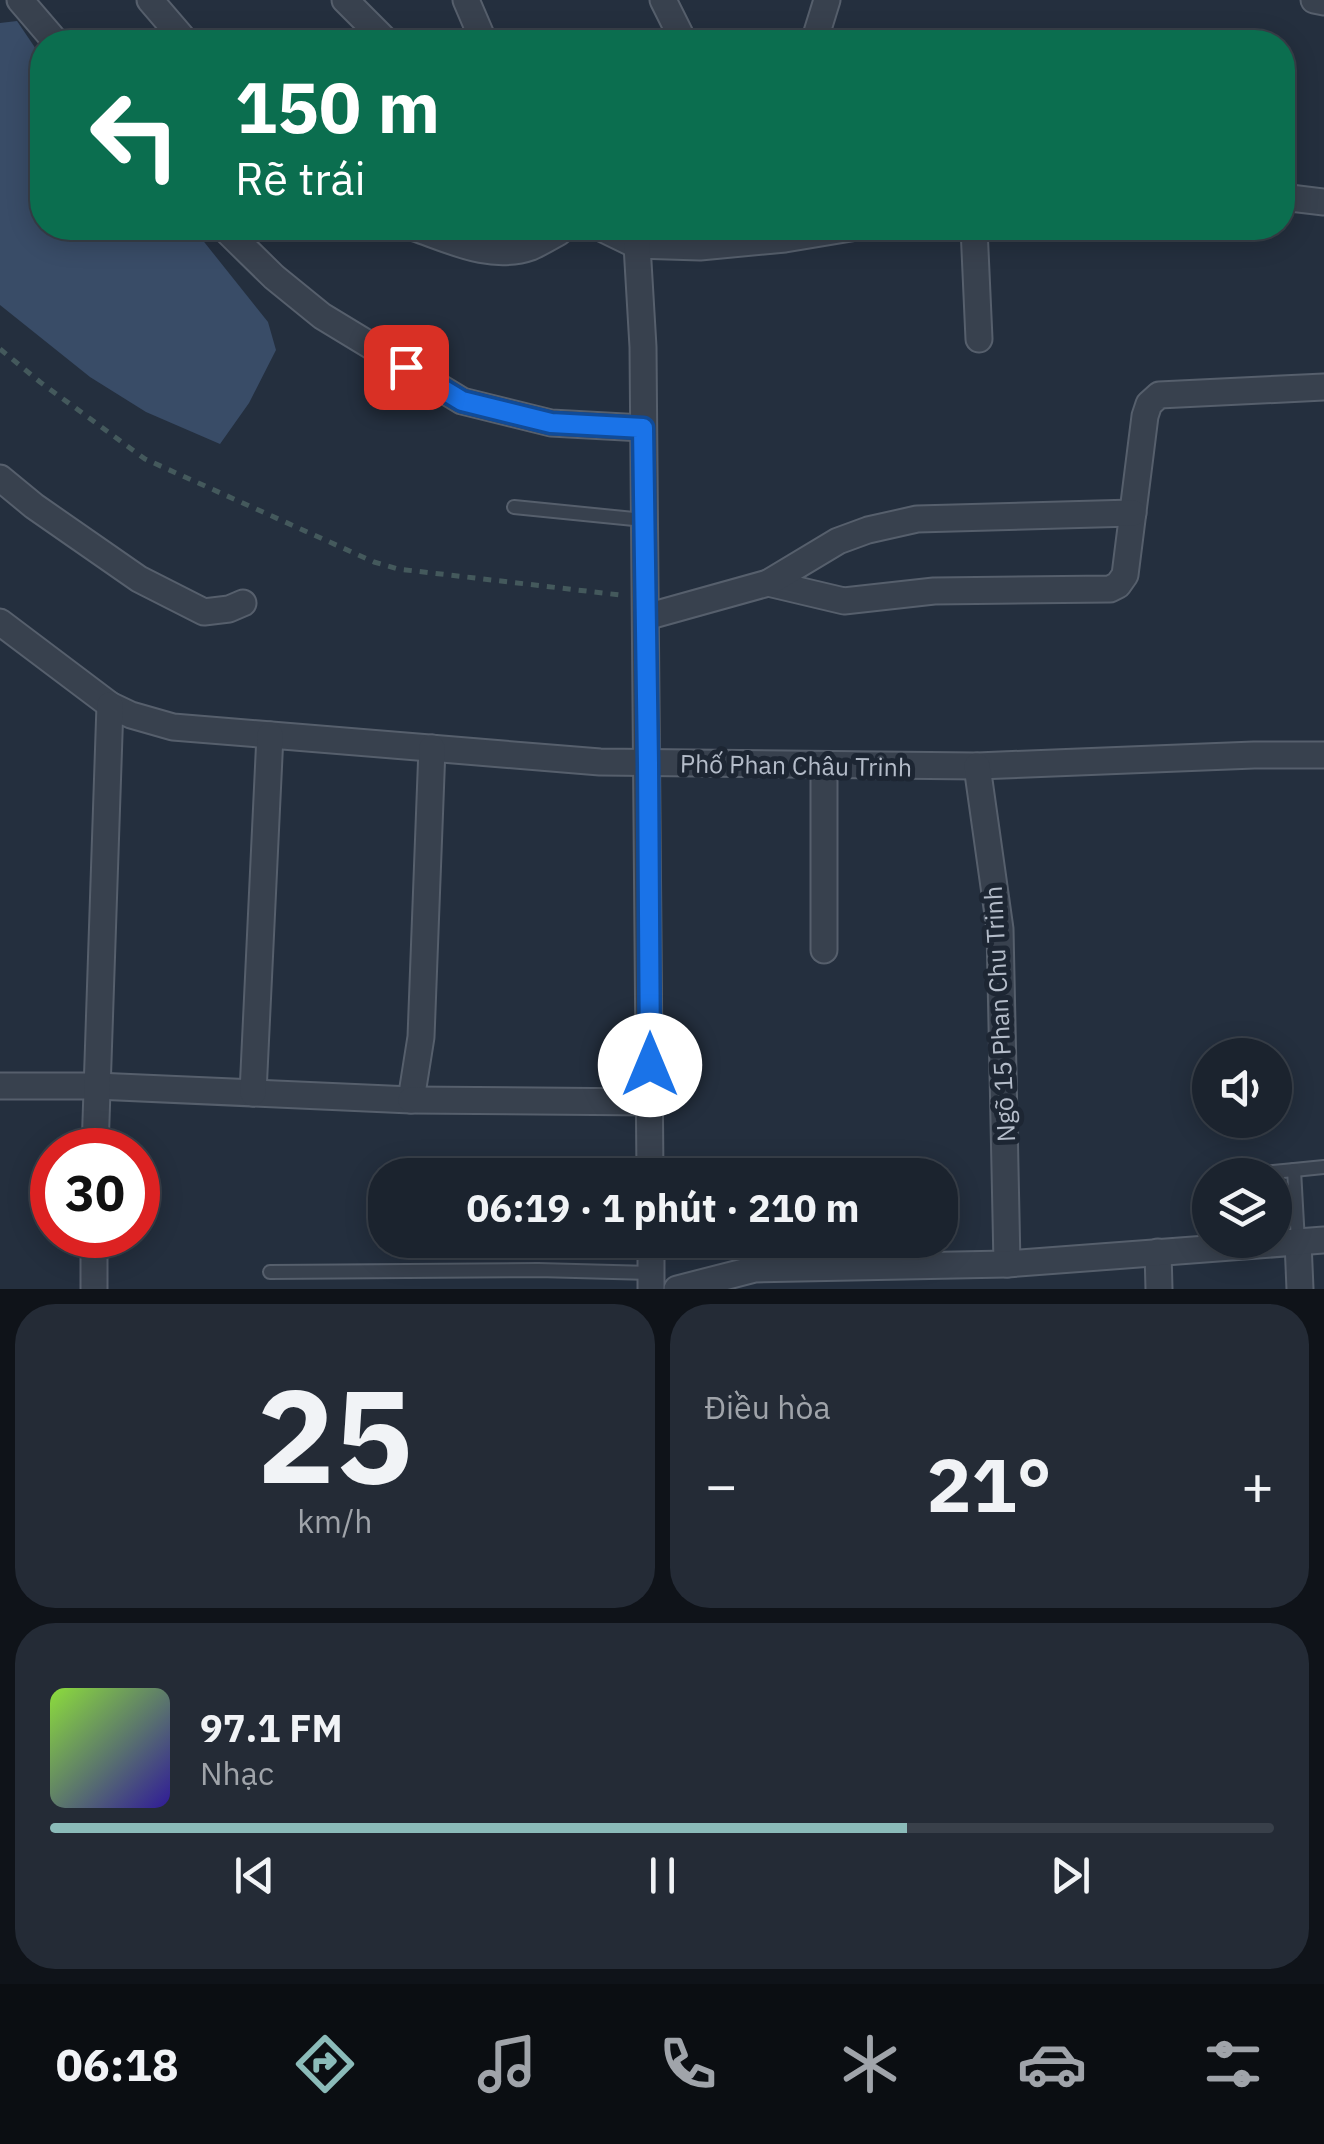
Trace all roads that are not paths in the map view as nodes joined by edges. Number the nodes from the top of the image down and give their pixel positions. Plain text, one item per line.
1 (20, 0) edge
2 (150, 0) edge
3 (345, 0) edge
4 (466, 0) edge
5 (663, 0) edge
6 (827, 0) edge
7 (1314, 0) edge
8 (1324, 2) edge
9 (46, 30) edge
10 (176, 30) edge
11 (376, 30) edge
12 (479, 30) edge
13 (678, 30) edge
14 (818, 30) edge
15 (1295, 199) edge
16 (1324, 202) edge
17 (236, 240) edge
18 (448, 240) edge
19 (544, 240) edge
20 (623, 240) edge
21 (663, 240) edge
22 (774, 240) edge
23 (975, 240) edge
24 (979, 340) dead end
25 (1324, 387) edge
26 (643, 428) junction
27 (0, 478) edge
28 (514, 507) dead end
29 (1133, 513) junction
30 (644, 520) junction
31 (768, 583) junction
32 (243, 603) dead end
33 (646, 607) junction
34 (0, 622) edge
35 (110, 705) junction
36 (270, 735) junction
37 (432, 748) junction
38 (1324, 756) edge
39 (648, 763) junction
40 (824, 765) junction
41 (977, 766) junction
42 (824, 950) dead end
43 (0, 1086) edge
44 (96, 1086) junction
45 (253, 1093) junction
46 (411, 1100) junction
47 (650, 1102) junction
48 (95, 1128) edge
49 (650, 1158) edge
50 (1324, 1166) edge
51 (1294, 1170) joint
52 (1311, 1241) edge
53 (1158, 1252) junction
54 (94, 1258) edge
55 (1008, 1264) junction
56 (270, 1272) dead end
57 (651, 1281) edge
58 (94, 1289) edge
59 (677, 1289) edge
60 (1159, 1289) edge
61 (1300, 1289) edge

1 - 9 street
2 - 10 street
3 - 11 street
4 - 12 street
5 - 13 street
6 - 14 street
7 - 8 street
15 - 16 street
17 - 26 street
18 - 19 street
20 - 26 street
21 - 22 street
23 - 24 street
25 - 29 street
26 - 30 street
27 - 32 street
28 - 30 lane
29 - 31 street
29 - 31 street
30 - 33 street
31 - 33 street
33 - 39 street
34 - 35 street, Phố Phan Châu Trinh
35 - 36 street, Phố Phan Châu Trinh
35 - 44 street
36 - 37 street, Phố Phan Châu Trinh
36 - 45 street
37 - 39 street, Phố Phan Châu Trinh
37 - 46 street
38 - 41 street, Phố Phan Châu Trinh
39 - 40 street, Phố Phan Châu Trinh
39 - 47 street
40 - 41 street, Phố Phan Châu Trinh
40 - 42 street
41 - 55 street, Ngõ 15 Phan Chu Trinh
43 - 44 street
44 - 45 street
44 - 48 street
45 - 46 street
46 - 47 street
47 - 49 street
50 - 51 lane
51 - 52 lane
52 - 53 street
52 - 61 street
53 - 55 street
53 - 60 street
54 - 58 street
55 - 59 street
56 - 57 lane

